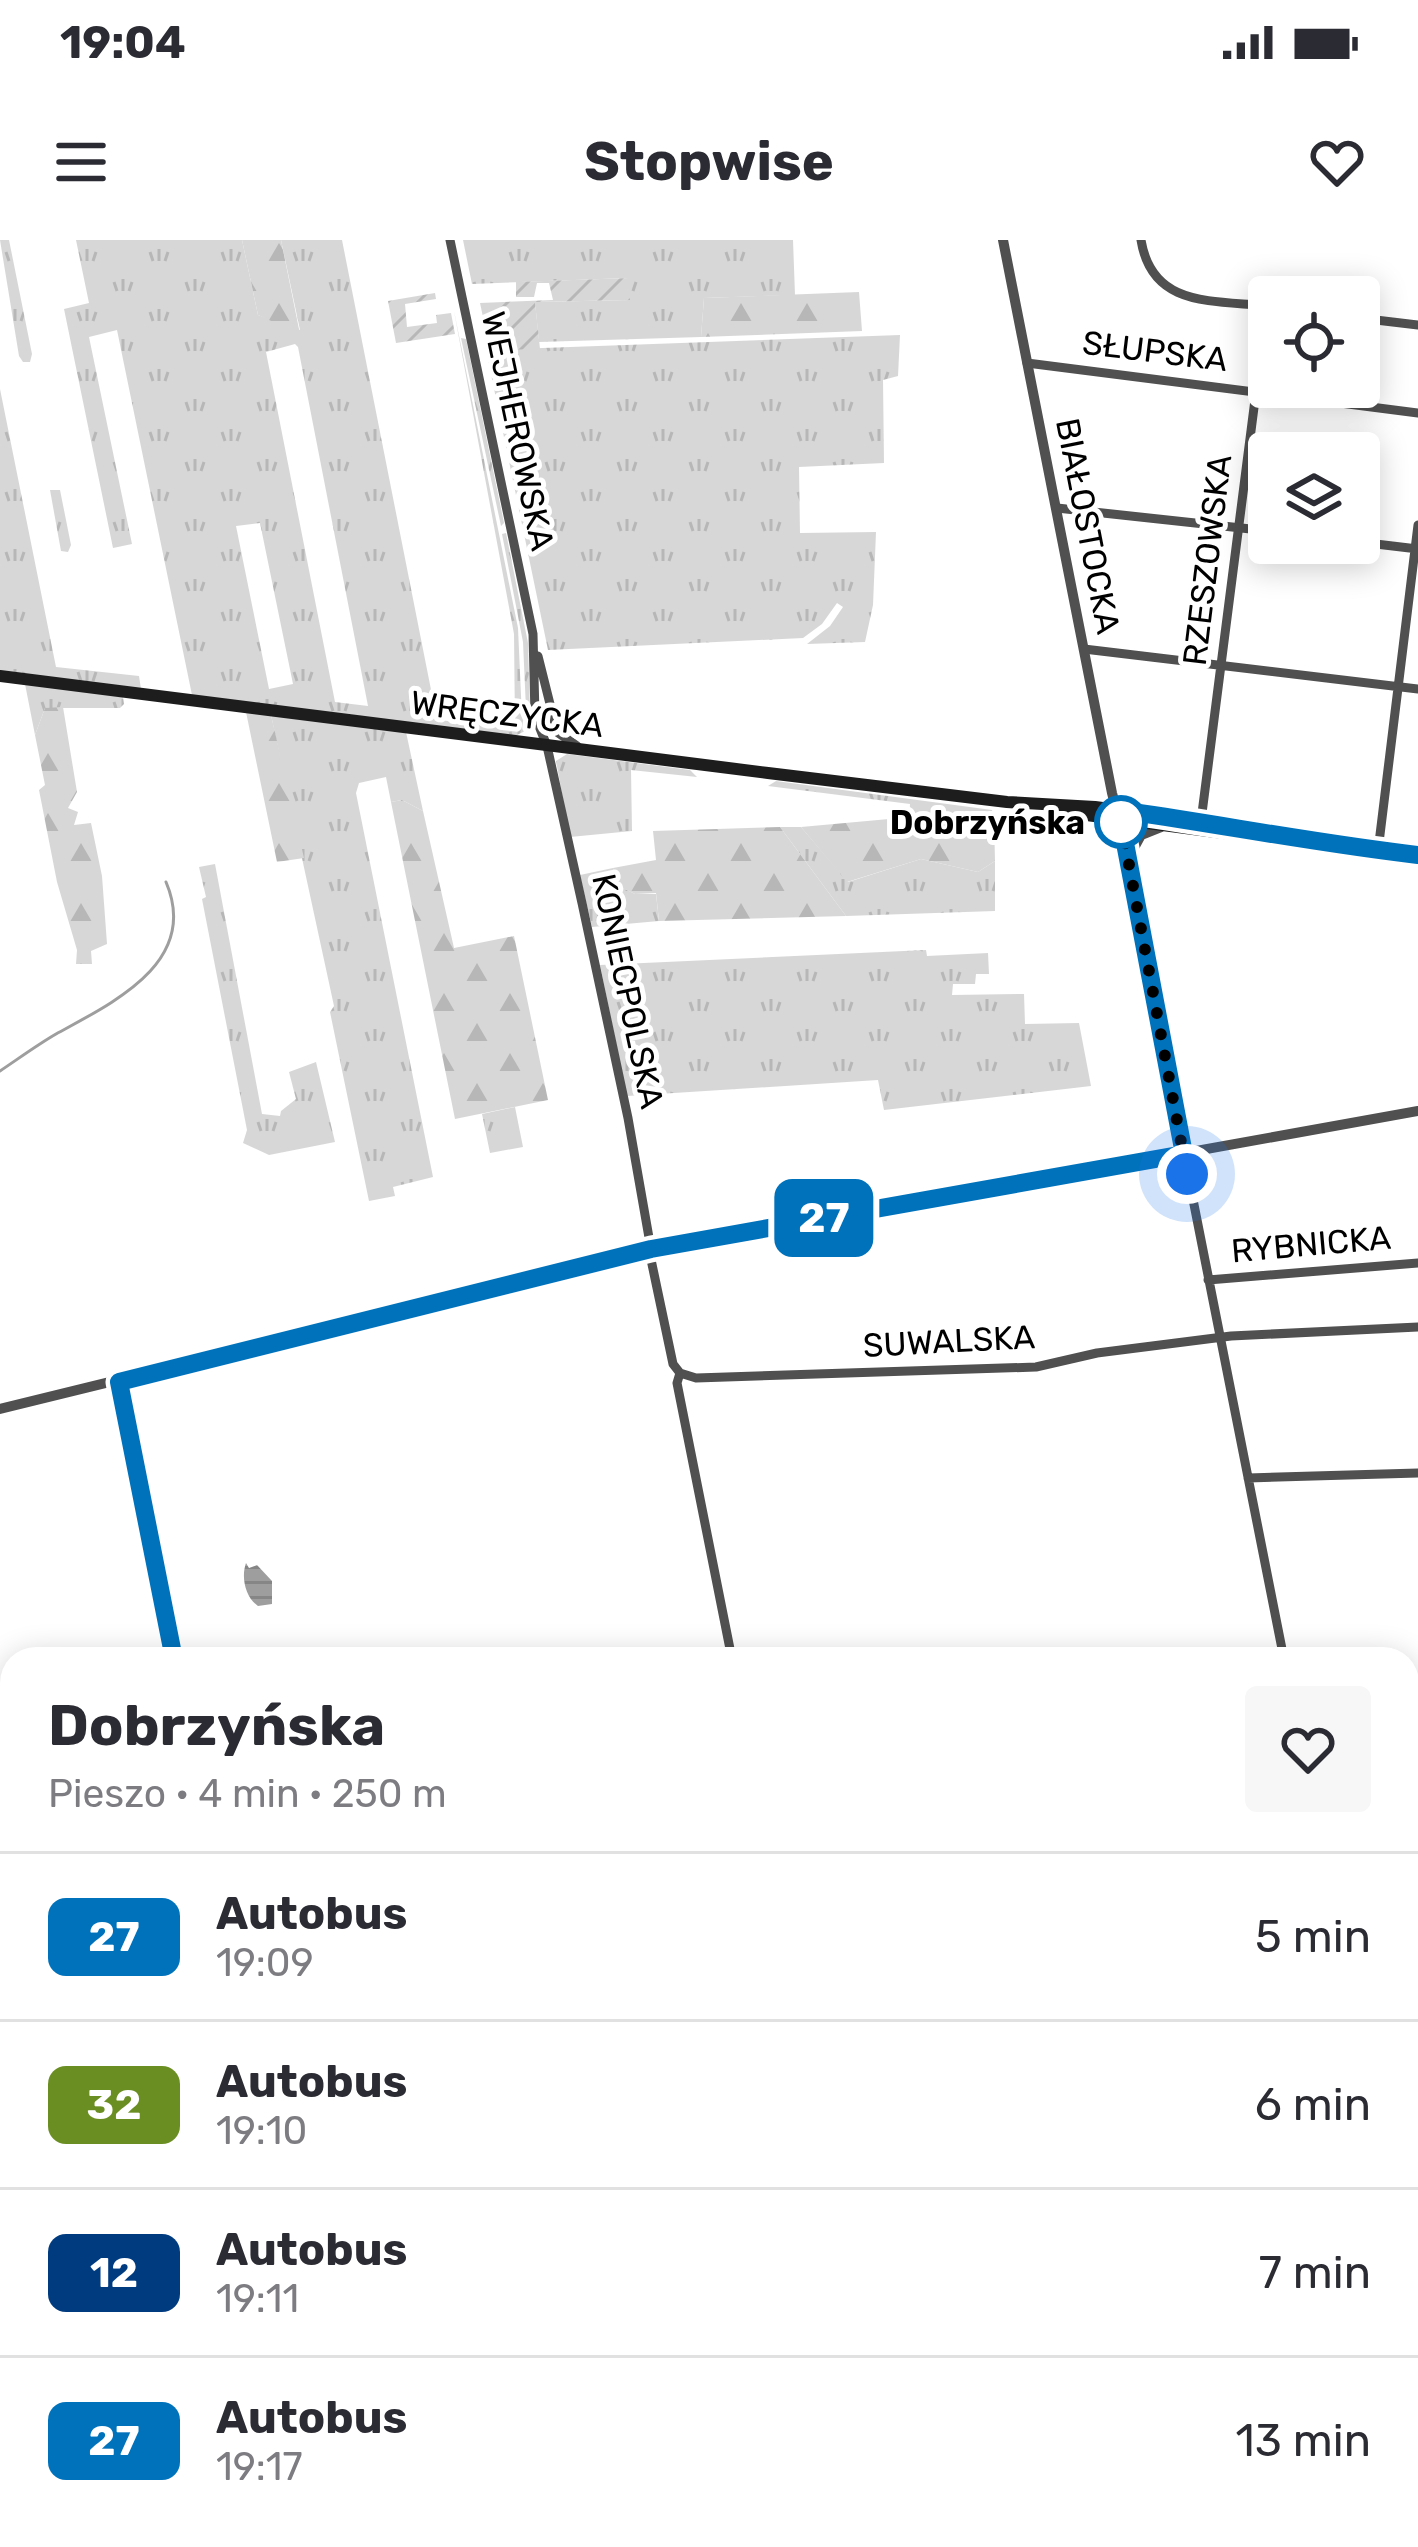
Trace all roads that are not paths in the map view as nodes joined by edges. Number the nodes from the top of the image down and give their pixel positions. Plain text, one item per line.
1 (450, 240) edge
2 (1004, 240) edge
3 (1141, 240) edge
4 (1248, 303) edge
5 (1380, 320) edge
6 (1418, 325) edge
7 (1028, 363) junction
8 (1248, 389) edge
9 (1380, 407) edge
10 (1253, 408) edge
11 (1418, 412) edge
12 (1057, 508) junction
13 (1418, 525) edge
14 (1238, 528) junction
15 (1248, 529) edge
16 (1380, 545) edge
17 (1417, 549) edge
18 (532, 634) junction
19 (1084, 649) junction
20 (1222, 666) junction
21 (0, 676) edge
22 (1399, 687) junction
23 (1418, 689) edge
24 (535, 716) junction
25 (551, 718) junction
26 (509, 741) junction
27 (547, 746) junction
28 (585, 751) junction
29 (1119, 816) junction
30 (1201, 821) junction
31 (1161, 827) junction
32 (1260, 835) junction
33 (1378, 850) junction
34 (1418, 856) edge
35 (1129, 858) junction
36 (1418, 1111) edge
37 (1184, 1154) junction
38 (650, 1249) junction
39 (1418, 1263) edge
40 (1208, 1280) junction
41 (1418, 1327) edge
42 (1220, 1339) junction
43 (680, 1373) junction
44 (119, 1382) junction
45 (0, 1409) edge
46 (1418, 1473) edge
47 (1248, 1478) junction
48 (172, 1647) edge
49 (730, 1647) edge
50 (1282, 1647) edge

1 - 18 street, WEJHEROWSKA
2 - 7 street, BIAŁOSTOCKA
3 - 4 street
5 - 6 street
7 - 8 street, SŁUPSKA
7 - 12 street, BIAŁOSTOCKA
9 - 11 street, SŁUPSKA
10 - 14 street, RZESZOWSKA
12 - 14 street
12 - 19 street, BIAŁOSTOCKA
13 - 17 street
14 - 15 street
14 - 20 street, RZESZOWSKA
16 - 17 street
17 - 22 street
18 - 24 street, WEJHEROWSKA
18 - 25 street, WEJHEROWSKA
19 - 20 street
19 - 29 street, BIAŁOSTOCKA
20 - 22 street
20 - 30 street, RZESZOWSKA
21 - 26 main road, WRĘCZYCKA
22 - 23 street
22 - 33 street
24 - 26 street
24 - 27 street, WEJHEROWSKA
25 - 27 street
25 - 28 street
26 - 27 main road, WRĘCZYCKA
27 - 28 main road, WRĘCZYCKA
27 - 38 street, KONIECPOLSKA
28 - 29 main road, WRĘCZYCKA
29 - 30 main road, WRĘCZYCKA
29 - 31 main road, WRĘCZYCKA
29 - 35 street
30 - 32 main road, WRĘCZYCKA
31 - 32 main road, WRĘCZYCKA
31 - 35 street
32 - 33 main road, WRĘCZYCKA
33 - 34 main road, WRĘCZYCKA
35 - 37 street
36 - 37 street
37 - 38 street
37 - 40 street
38 - 43 street, KONIECPOLSKA
38 - 44 street
39 - 40 street, RYBNICKA
40 - 42 street
41 - 42 street, SUWALSKA
42 - 43 street, SUWALSKA
42 - 47 street
43 - 49 street, KONIECPOLSKA
44 - 45 street
44 - 48 street
46 - 47 street
47 - 50 street

